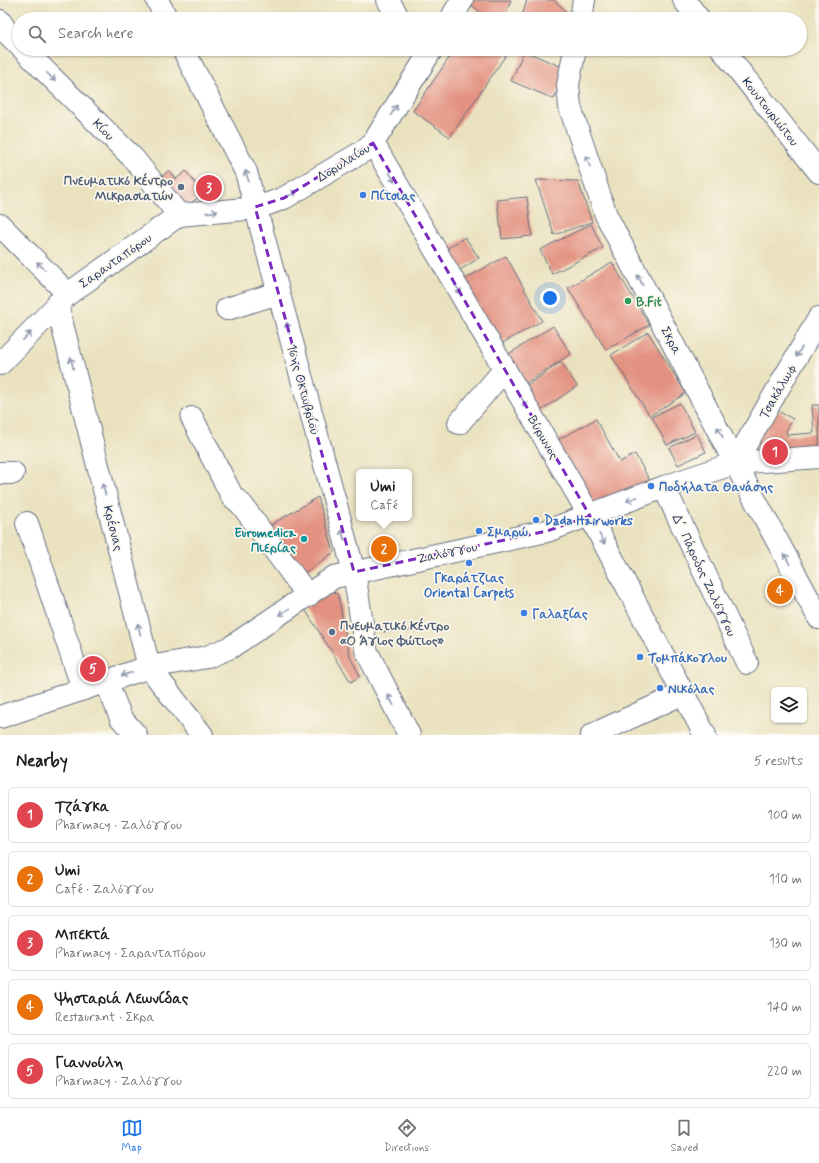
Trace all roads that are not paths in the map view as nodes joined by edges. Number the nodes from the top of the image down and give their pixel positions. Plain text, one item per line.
1 (157, 0) edge
2 (388, 0) edge
3 (462, 0) edge
4 (584, 0) edge
5 (684, 0) edge
6 (163, 12) edge
7 (394, 12) edge
8 (454, 12) edge
9 (582, 12) edge
10 (693, 12) edge
11 (0, 21) edge
12 (12, 38) edge
13 (30, 56) edge
14 (187, 56) edge
15 (428, 56) edge
16 (574, 56) edge
17 (728, 56) edge
18 (373, 143) junction
19 (819, 172) edge
20 (255, 207) junction
21 (179, 215) junction
22 (0, 225) edge
23 (278, 293) junction
24 (63, 299) junction
25 (227, 309) dead end
26 (819, 318) edge
27 (0, 364) edge
28 (505, 369) junction
29 (192, 418) dead end
30 (459, 423) dead end
31 (819, 457) edge
32 (745, 462) junction
33 (664, 486) junction
34 (590, 516) junction
35 (27, 523) dead end
36 (354, 572) junction
37 (308, 596) junction
38 (819, 618) edge
39 (747, 663) dead end
40 (149, 667) junction
41 (106, 681) junction
42 (83, 689) junction
43 (684, 693) junction
44 (0, 717) edge
45 (407, 734) edge
46 (136, 735) edge
47 (202, 735) edge
48 (592, 735) edge
49 (705, 735) edge

1 - 6 street
2 - 7 street
3 - 8 street
4 - 9 street
5 - 10 street
11 - 12 street
13 -> 21 street, Κίου
20 -> 14 street, 16ης Οκτωβρίου
18 -> 15 street, Δορυλαίου
32 -> 16 street, Σκρα
17 - 19 street, Κουντουριώτου
20 -> 18 street, Δορυλαίου
18 -> 28 street, Βύρωνος
21 -> 20 street, Σαρανταπόρου
20 - 23 street, 16ης Οκτωβρίου
21 - 24 street, Σαρανταπόρου
24 -> 22 street
23 - 25 street
36 -> 23 street, 16ης Οκτωβρίου
27 -> 24 street, Σαρανταπόρου
40 -> 24 street, Κρέσνας
26 -> 32 street, Τσακάλωφ
28 - 30 street
28 -> 34 street, Βύρωνος
29 - 37 street
31 - 32 street, Ζαλόγγου
32 - 33 street, Ζαλόγγου
38 -> 32 street, Σκρα
33 -> 34 street, Ζαλόγγου
33 - 39 street, Δ΄ Πάροδος Ζαλόγγου
34 - 36 street, Ζαλόγγου
34 -> 43 street, Βύρωνος
35 - 42 street
36 - 37 street, Ζαλόγγου
45 -> 36 street, 16ης Οκτωβρίου
37 -> 40 street, Ζαλόγγου
40 -> 41 street, Ζαλόγγου
40 - 47 street, Κρέσνας
41 - 42 street, Ζαλόγγου
41 - 46 street
42 - 44 street, Ζαλόγγου
43 - 48 street
43 - 49 street, Βύρωνος

